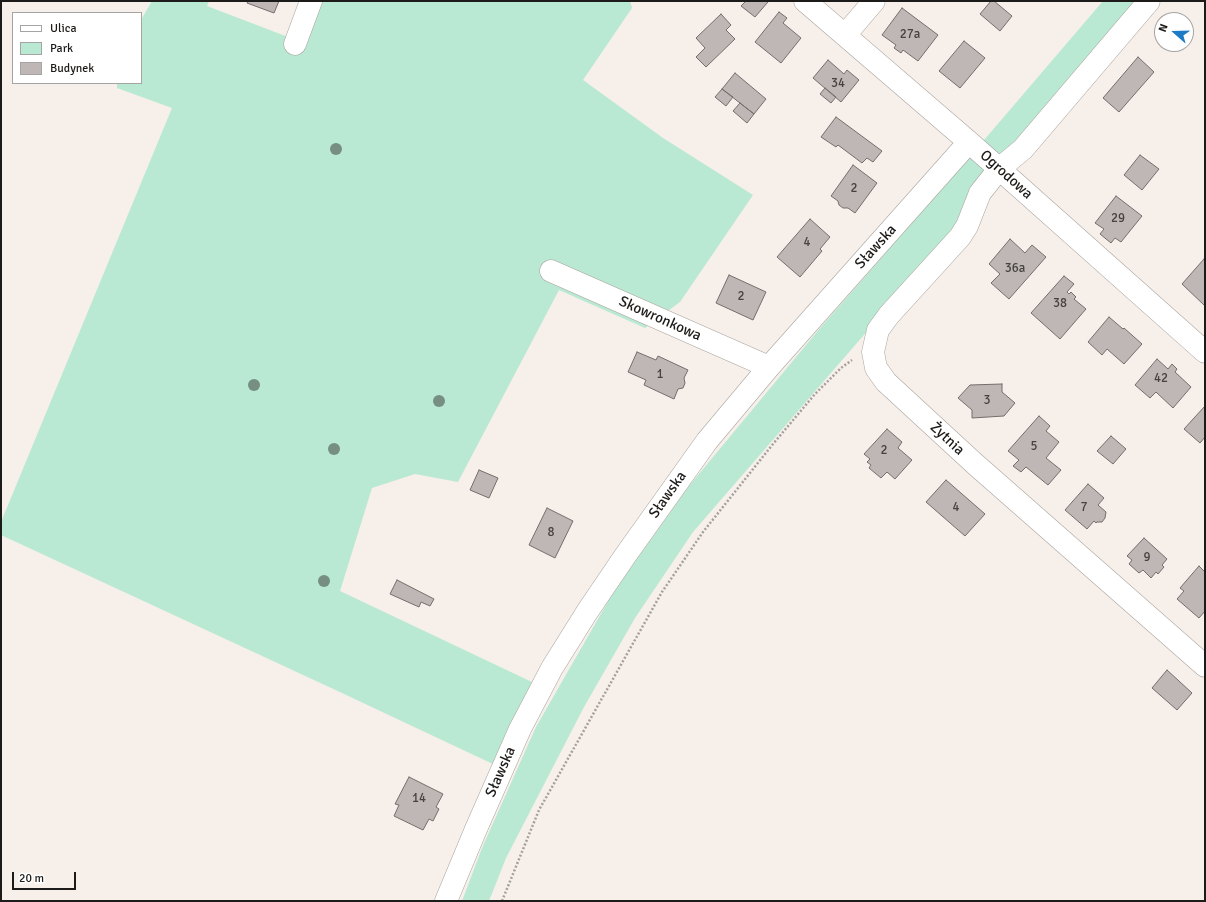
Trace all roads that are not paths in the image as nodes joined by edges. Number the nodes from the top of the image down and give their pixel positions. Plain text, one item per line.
1 (311, 1) edge
2 (805, 1) edge
3 (874, 1) edge
4 (1149, 1) edge
5 (845, 35) junction
6 (295, 44) dead end
7 (969, 142) junction
8 (1000, 169) junction
9 (550, 271) dead end
10 (1205, 352) edge
11 (768, 367) junction
12 (1205, 666) edge
13 (446, 901) edge

1 - 6 street
2 - 5 street, Ogrodowa
3 - 5 street
4 - 8 street, Żytnia
5 - 7 street, Ogrodowa
7 - 8 street, Ogrodowa
7 - 11 street, Sławska
8 - 10 street, Ogrodowa
8 - 12 street, Żytnia
9 - 11 street, Skowronkowa
11 - 13 street, Sławska

